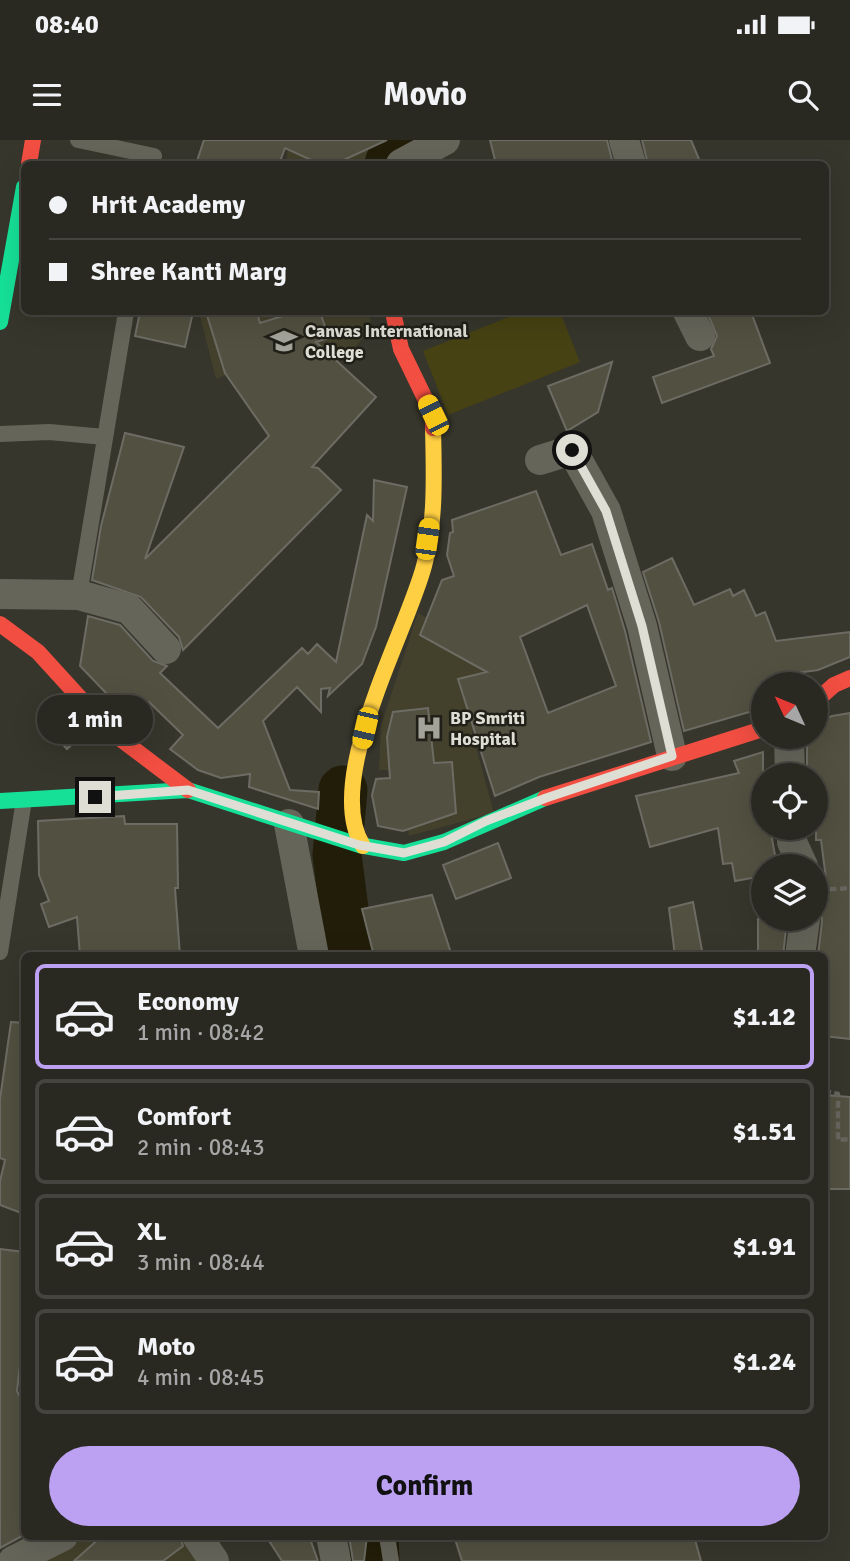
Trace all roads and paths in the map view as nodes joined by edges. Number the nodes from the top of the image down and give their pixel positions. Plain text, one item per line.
1 (33, 140) edge
2 (78, 140) edge
3 (446, 140) edge
4 (624, 140) edge
5 (154, 153) edge
6 (30, 161) edge
7 (407, 161) edge
8 (630, 161) edge
9 (21, 204) edge
10 (125, 315) edge
11 (394, 315) edge
12 (0, 323) edge
13 (0, 434) edge
14 (105, 437) junction
15 (540, 460) dead end
16 (0, 593) edge
17 (79, 595) junction
18 (0, 624) edge
19 (166, 649) dead end
20 (850, 678) edge
21 (828, 690) edge
22 (751, 733) edge
23 (672, 756) junction
24 (188, 790) junction
25 (24, 800) junction
26 (0, 801) edge
27 (289, 824) junction
28 (361, 846) junction
29 (850, 888) edge
30 (828, 889) edge
31 (803, 931) edge
32 (0, 952) edge
33 (313, 952) edge
34 (801, 952) edge
35 (828, 1092) edge
36 (850, 1139) edge
37 (54, 1540) edge
38 (200, 1540) edge
39 (332, 1540) edge
40 (388, 1540) edge
41 (13, 1561) edge
42 (214, 1561) edge
43 (337, 1561) edge
44 (391, 1561) edge

1 - 6 main road
2 - 5 lane
3 - 7 street
4 - 8 street
9 - 12 main road
10 - 14 lane
11 - 28 main road
13 - 14 lane
14 - 17 lane
15 - 23 street
16 - 17 street
17 - 19 street
18 - 24 main road
20 - 21 main road
22 - 23 main road
23 - 28 main road
24 - 25 main road
24 - 27 main road
25 - 26 main road
25 - 32 lane
27 - 28 main road
27 - 33 street
29 - 30 path
31 - 34 street
35 - 36 path
37 - 41 street
38 - 42 street
39 - 43 street
40 - 44 lane

